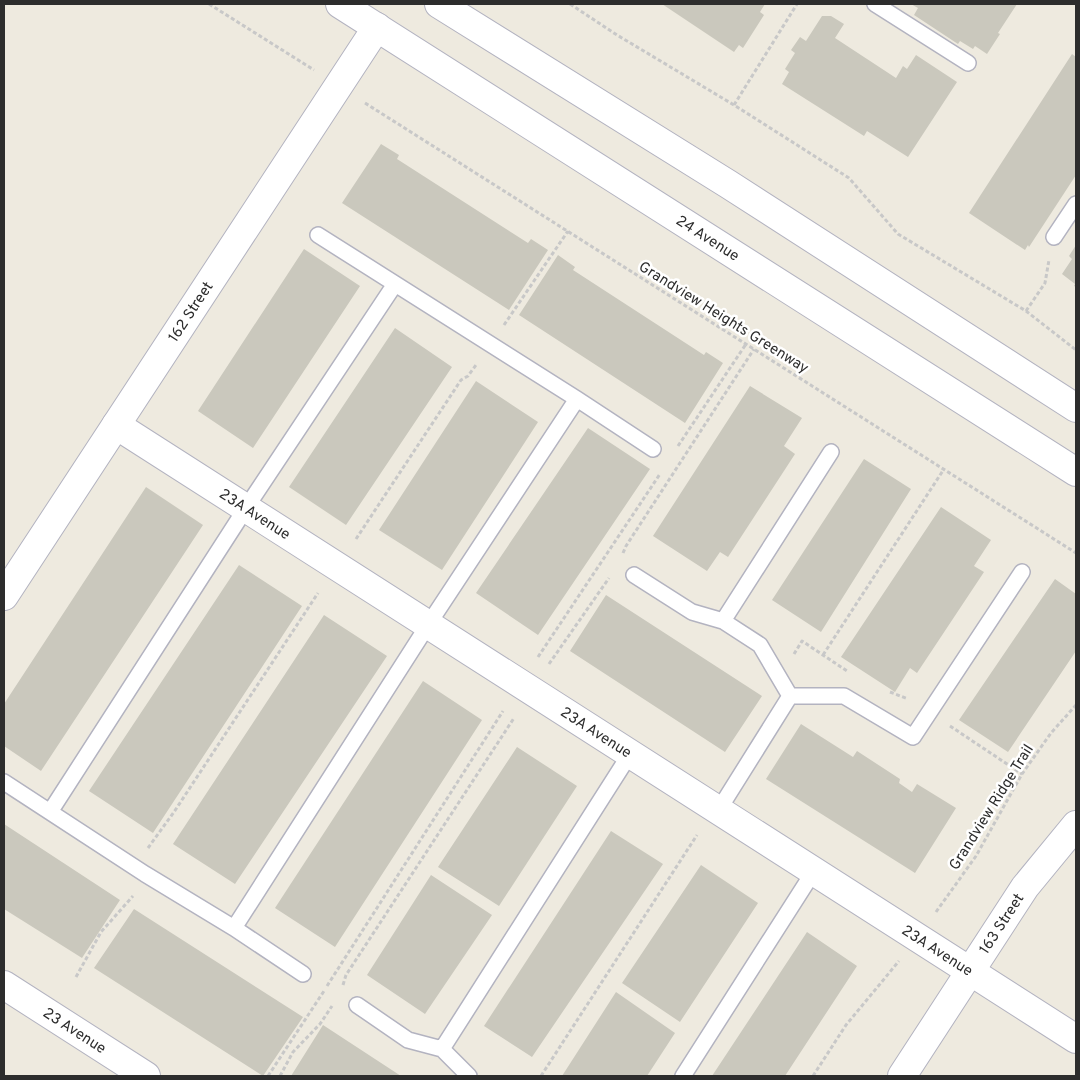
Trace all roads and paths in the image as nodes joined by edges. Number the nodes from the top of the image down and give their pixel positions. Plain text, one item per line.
1 (210, 4) edge
2 (340, 4) edge
3 (439, 4) edge
4 (570, 4) edge
5 (798, 4) edge
6 (875, 4) edge
7 (377, 27) junction
8 (968, 63) dead end
9 (316, 71) dead end
10 (359, 99) dead end
11 (734, 105) junction
12 (1076, 204) edge
13 (568, 231) junction
14 (318, 235) dead end
15 (1054, 237) joint
16 (395, 284) junction
17 (1026, 311) junction
18 (490, 344) junction
19 (746, 344) junction
20 (754, 350) junction
21 (1076, 350) edge
22 (577, 399) junction
23 (1076, 408) edge
24 (116, 425) junction
25 (653, 449) dead end
26 (674, 452) dead end
27 (831, 452) dead end
28 (663, 469) dead end
29 (944, 469) junction
30 (1076, 472) edge
31 (246, 508) junction
32 (356, 539) dead end
33 (622, 554) dead end
34 (1076, 554) edge
35 (614, 571) dead end
36 (1022, 572) dead end
37 (634, 575) dead end
38 (318, 593) dead end
39 (4, 596) edge
40 (723, 621) junction
41 (428, 625) junction
42 (822, 655) dead end
43 (538, 657) dead end
44 (550, 664) dead end
45 (790, 696) junction
46 (1076, 705) edge
47 (503, 711) dead end
48 (514, 718) dead end
49 (943, 722) dead end
50 (630, 754) junction
51 (1022, 774) junction
52 (4, 782) edge
53 (718, 811) junction
54 (50, 812) junction
55 (1076, 825) edge
56 (697, 835) dead end
57 (814, 871) junction
58 (145, 874) junction
59 (932, 917) dead end
60 (234, 928) junction
61 (901, 957) dead end
62 (971, 971) junction
63 (303, 974) dead end
64 (76, 977) dead end
65 (4, 985) edge
66 (341, 994) dead end
67 (336, 1001) dead end
68 (356, 1005) dead end
69 (1076, 1039) edge
70 (442, 1048) junction
71 (146, 1076) edge
72 (268, 1076) edge
73 (280, 1076) edge
74 (469, 1076) edge
75 (541, 1076) edge
76 (683, 1076) edge
77 (813, 1076) edge
78 (902, 1076) edge

1 - 9 path
2 - 7 street, 24 Avenue
3 - 23 street
4 - 11 path
5 - 11 path
6 - 8 lane
7 - 24 street, 162 Street
7 - 30 street, 24 Avenue
10 - 13 path, Grandview Heights Greenway
11 - 17 path
12 - 15 lane
13 - 18 path
13 - 19 path, Grandview Heights Greenway
14 - 16 lane
15 - 17 path
16 - 18 lane
16 - 31 lane
17 - 21 path
18 - 22 lane
18 - 32 path
19 - 20 path, Grandview Heights Greenway
19 - 26 path
20 - 29 path, Grandview Heights Greenway
20 - 33 path
22 - 25 lane
22 - 41 lane
24 - 31 street, 23A Avenue
24 - 39 street, 162 Street
27 - 40 lane
28 - 43 path
29 - 34 path, Grandview Heights Greenway
29 - 42 path
31 - 41 street, 23A Avenue
31 - 54 lane
35 - 44 path
36 - 45 lane
37 - 40 lane
38 - 58 path
40 - 45 lane
41 - 50 street, 23A Avenue
41 - 60 lane
45 - 53 lane
46 - 51 path, Grandview Ridge Trail
47 - 72 path
48 - 66 path
49 - 51 path
50 - 53 street, 23A Avenue
50 - 70 lane
51 - 59 path, Grandview Ridge Trail
52 - 54 lane
53 - 57 street, 23A Avenue
54 - 58 lane
55 - 62 street, 163 Street
56 - 75 path
57 - 62 street, 23A Avenue
57 - 76 lane
58 - 60 lane
58 - 64 path
60 - 63 lane
61 - 77 path
62 - 69 street, 23A Avenue
62 - 78 street, 163 Street
65 - 71 street, 23 Avenue
67 - 73 path
68 - 70 lane
70 - 74 lane

